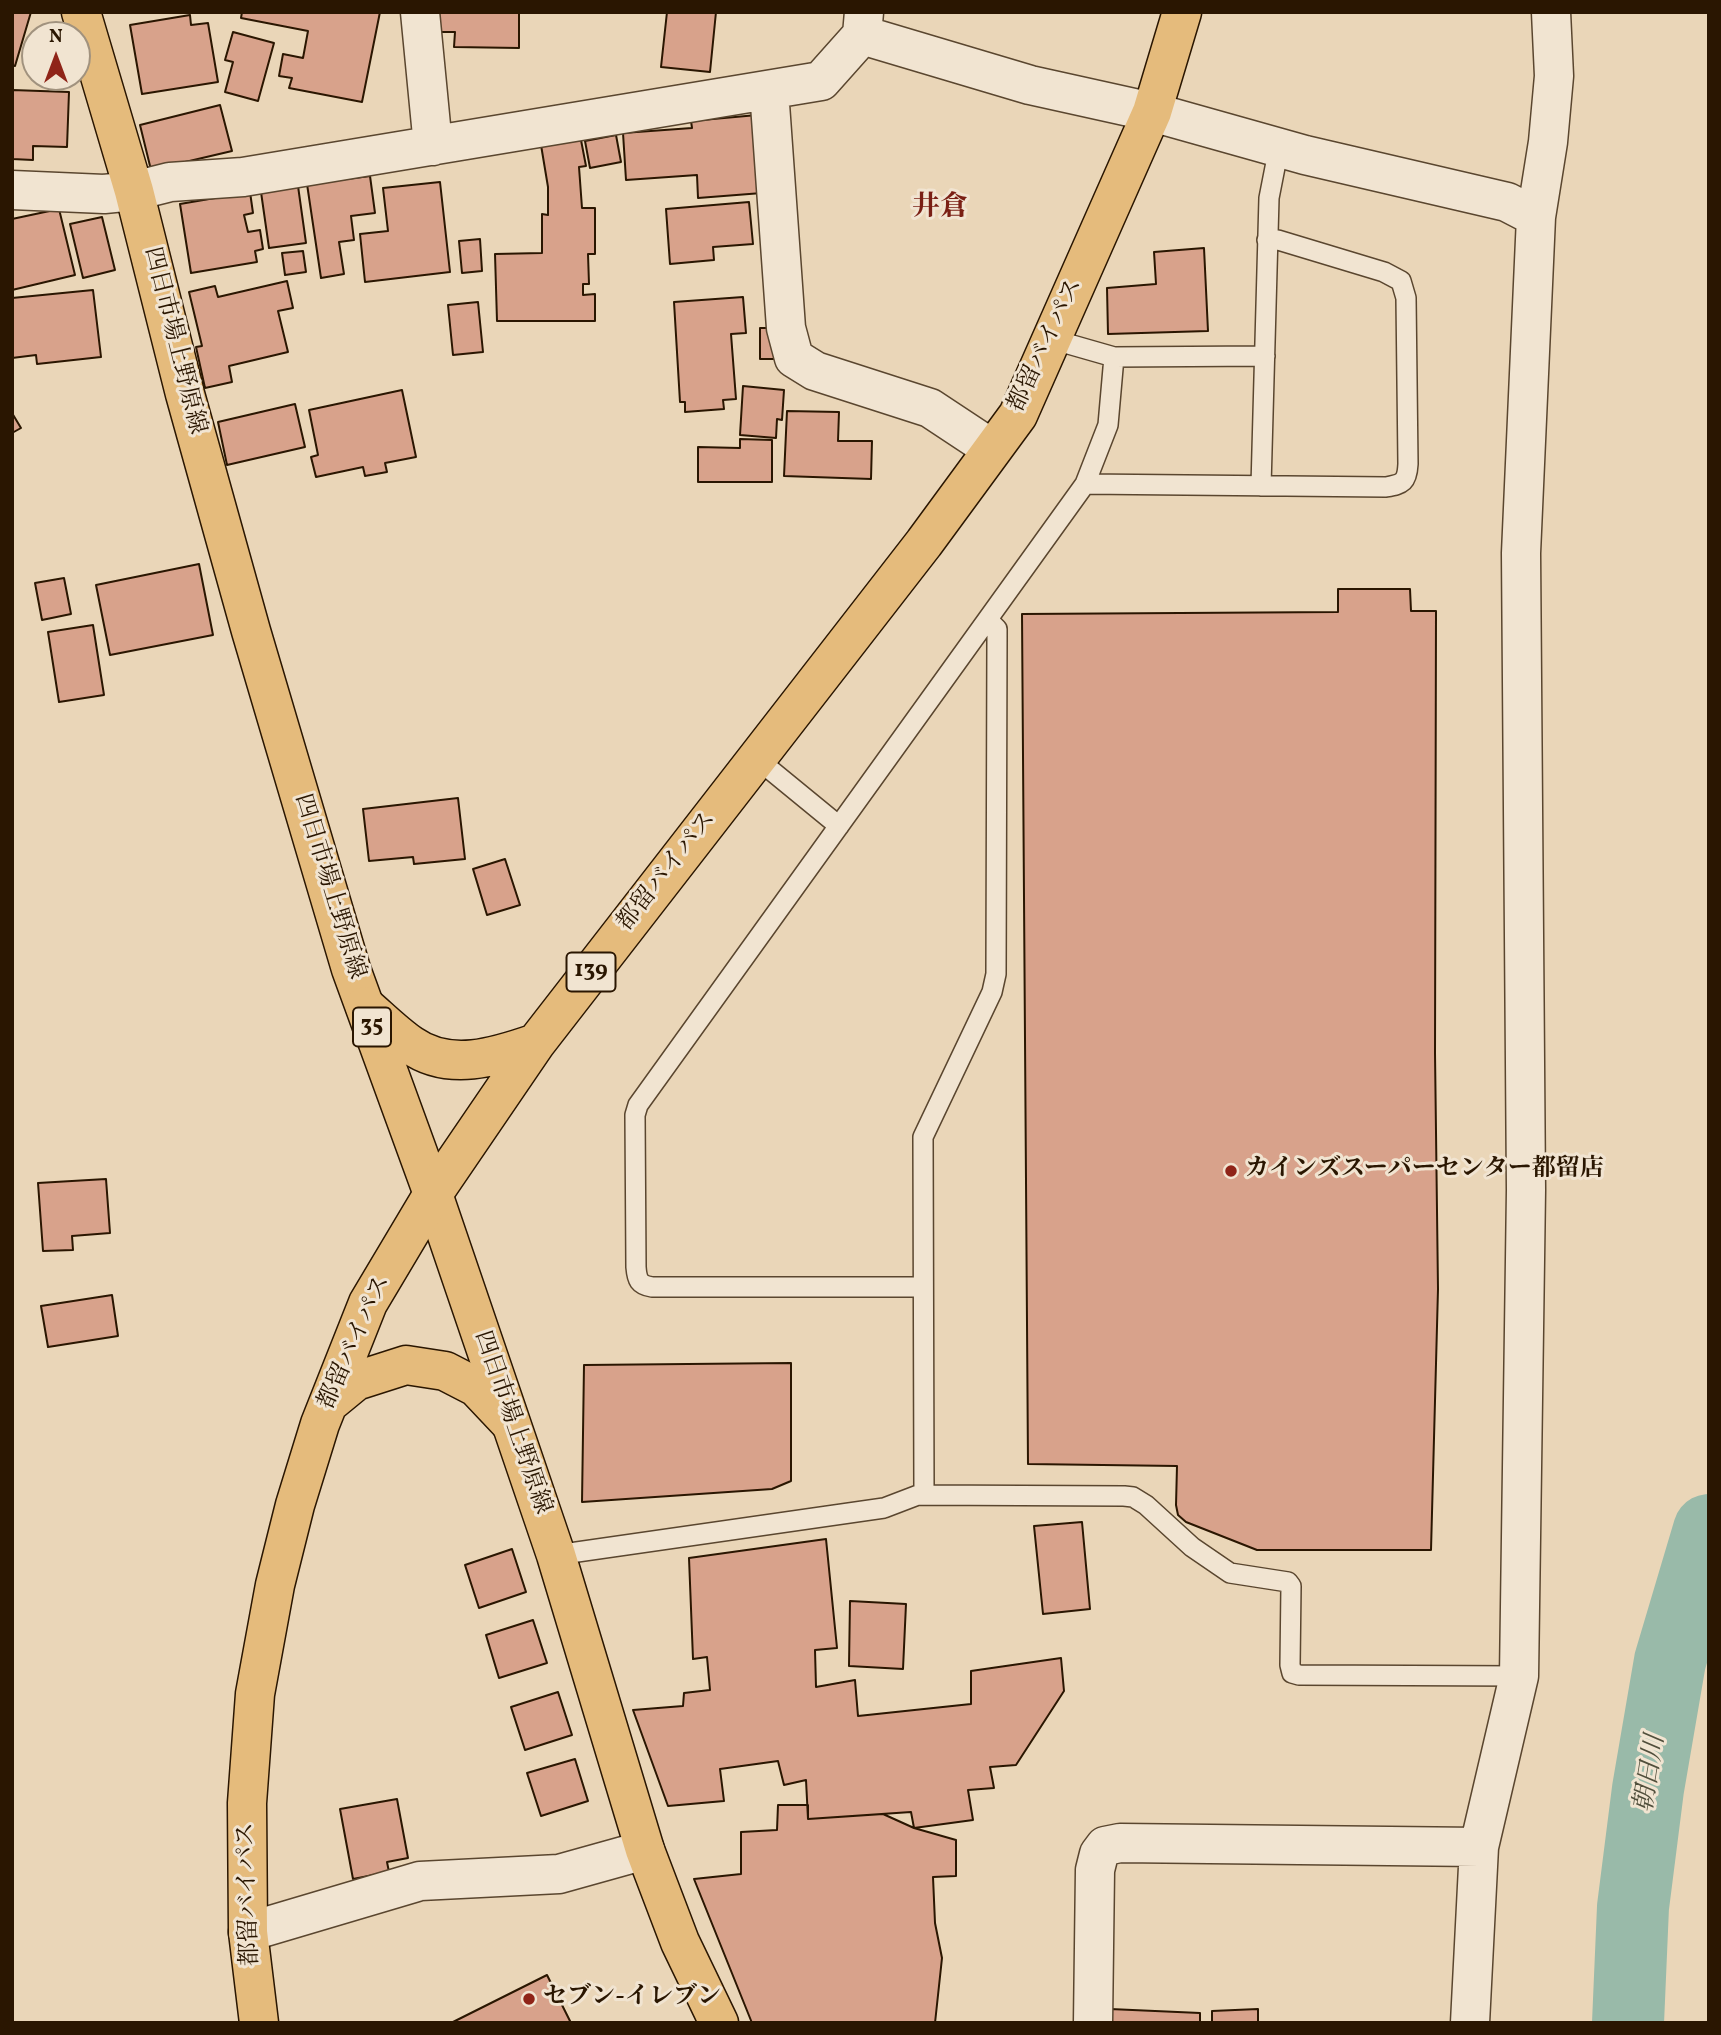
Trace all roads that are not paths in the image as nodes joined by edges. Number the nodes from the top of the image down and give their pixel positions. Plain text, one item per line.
1 (81, 12) edge
2 (420, 12) edge
3 (1182, 12) edge
4 (1551, 12) edge
5 (863, 23) edge
6 (769, 90) junction
7 (1152, 112) junction
8 (433, 146) junction
9 (1279, 148) junction
10 (12, 190) edge
11 (134, 191) junction
12 (1536, 216) junction
13 (1268, 240) junction
14 (1051, 339) junction
15 (1265, 356) junction
16 (1114, 358) junction
17 (992, 449) junction
18 (1086, 484) junction
19 (1261, 486) junction
20 (988, 620) junction
21 (756, 758) junction
22 (839, 827) junction
23 (365, 1006) junction
24 (536, 1043) junction
25 (433, 1194) junction
26 (923, 1287) junction
27 (328, 1404) junction
28 (510, 1423) junction
29 (924, 1496) junction
30 (556, 1555) junction
31 (1519, 1676) junction
32 (1479, 1847) junction
33 (645, 1850) junction
34 (248, 1932) junction
35 (259, 2023) edge
36 (719, 2023) edge
37 (1093, 2023) edge
38 (1470, 2023) edge

1 - 11 main road, 四日市場上野原線 / 35
2 - 8 street
3 - 7 main road, 都留バイパス / 139
4 - 12 street
5 - 6 street
5 - 7 street
6 - 8 street
6 - 17 street
7 - 9 street
7 - 14 main road, 都留バイパス / 139
8 - 11 street
9 - 12 street
9 - 13 lane
10 - 11 street
11 - 23 main road, 四日市場上野原線 / 35
12 - 31 street
13 - 15 lane
13 - 19 lane
14 - 16 lane
14 - 17 main road, 都留バイパス / 139
15 - 16 lane
15 - 19 lane
16 - 18 lane
17 - 21 main road, 都留バイパス / 139
18 - 19 lane
18 - 20 lane
20 - 22 lane
20 - 26 lane
21 - 22 lane
21 - 24 main road, 都留バイパス / 139
22 - 26 lane
23 - 24 main road
23 - 25 main road, 四日市場上野原線 / 35
24 - 25 main road, 都留バイパス / 139
25 - 27 main road, 都留バイパス / 139
25 - 28 main road, 四日市場上野原線 / 35
26 - 29 lane
27 - 28 main road
27 - 34 main road, 都留バイパス / 139
28 - 30 main road, 四日市場上野原線 / 35
29 - 30 lane
29 - 31 lane
30 - 33 main road, 四日市場上野原線 / 35
31 - 32 street
32 - 37 street
32 - 38 street
33 - 34 street
33 - 36 main road, 四日市場上野原線 / 35
34 - 35 main road, 都留バイパス / 139

